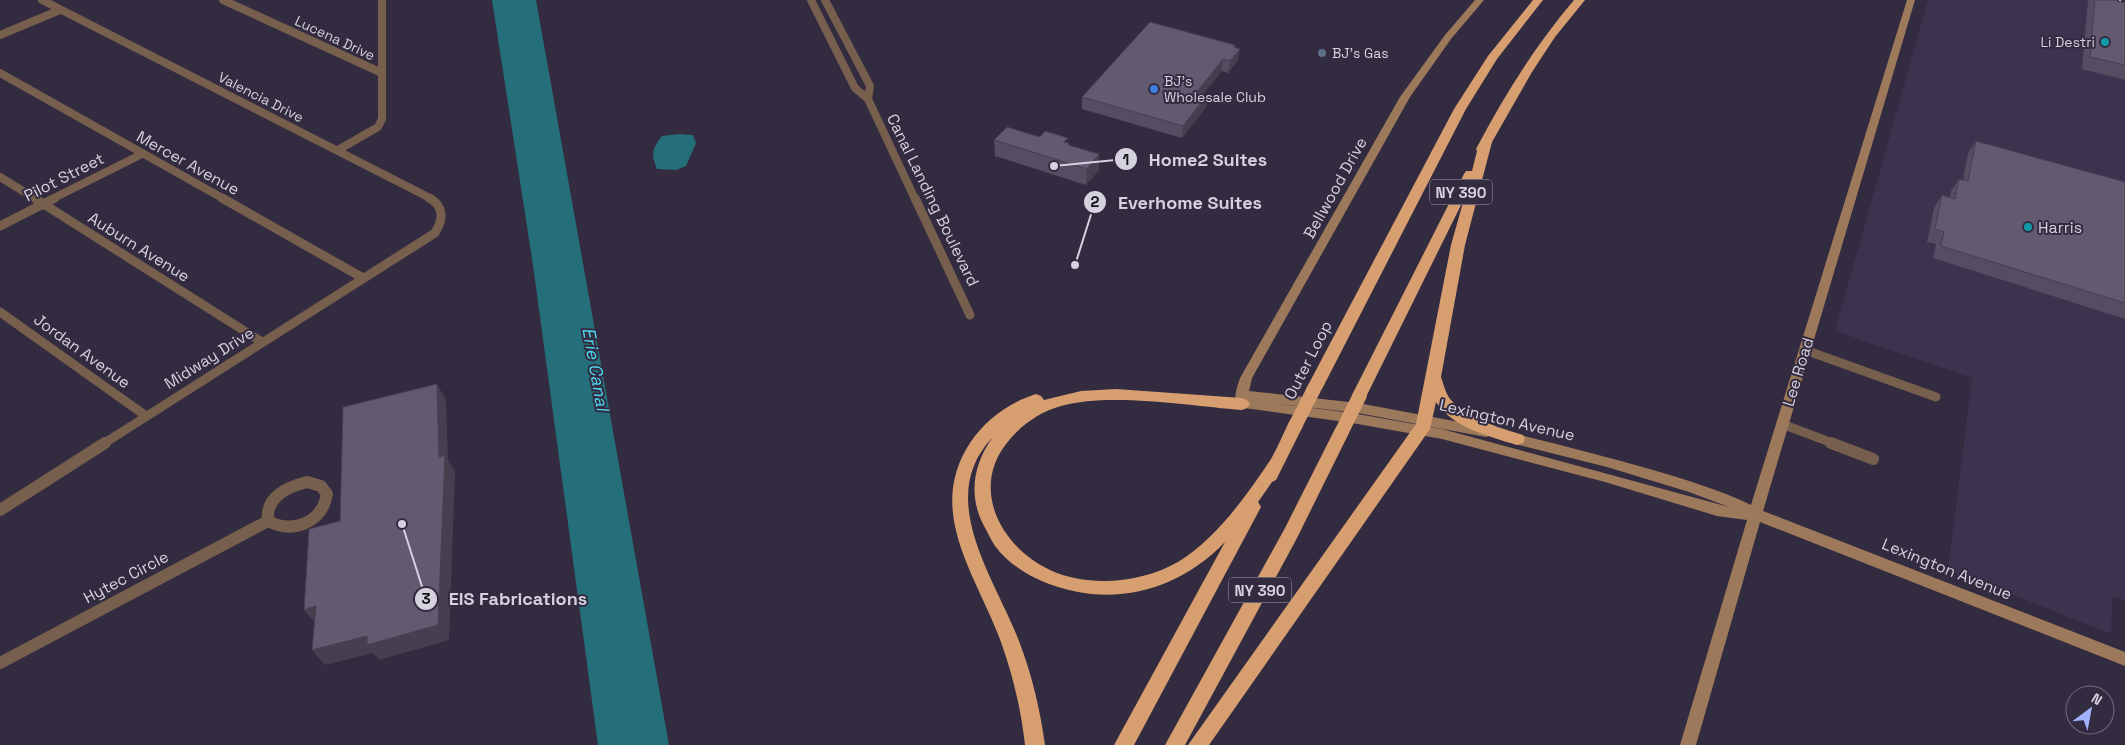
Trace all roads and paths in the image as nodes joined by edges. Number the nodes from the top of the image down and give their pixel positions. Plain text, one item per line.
1 (42, 0) edge
2 (223, 0) edge
3 (382, 0) edge
4 (811, 0) edge
5 (825, 0) edge
6 (1480, 0) edge
7 (1538, 0) edge
8 (1580, 0) edge
9 (1911, 0) edge
10 (60, 10) junction
11 (0, 35) edge
12 (0, 73) edge
13 (382, 73) junction
14 (868, 99) junction
15 (1486, 142) junction
16 (338, 150) junction
17 (142, 154) junction
18 (0, 178) edge
19 (43, 204) junction
20 (0, 226) edge
21 (435, 233) joint
22 (363, 278) junction
23 (0, 312) edge
24 (970, 314) dead end
25 (262, 342) junction
26 (1804, 350) junction
27 (1434, 377) junction
28 (1936, 397) dead end
29 (1243, 399) junction
30 (146, 416) junction
31 (1782, 424) junction
32 (1424, 425) junction
33 (1518, 439) junction
34 (1873, 459) dead end
35 (1274, 466) junction
36 (0, 510) edge
37 (1756, 514) junction
38 (268, 521) junction
39 (2125, 659) edge
40 (0, 663) edge
41 (1035, 745) edge
42 (1124, 745) edge
43 (1175, 745) edge
44 (1198, 745) edge
45 (1688, 745) edge

1 - 10 street, Valencia Drive
2 - 13 street, Lucena Drive
3 - 13 street
4 - 14 street, Canal Landing Boulevard
5 - 14 street, Canal Landing Boulevard
6 - 29 street, Bellwood Drive
7 - 35 highway, Outer Loop / NY 390, bridge
8 - 15 highway, NY 390
9 - 26 street, Lee Road
10 - 11 street
10 - 16 street, Valencia Drive
12 - 17 street, Mercer Avenue
13 - 16 street
14 - 24 street, Canal Landing Boulevard
15 - 27 highway
15 - 43 highway, NY 390, bridge
16 - 21 street, Valencia Drive
17 - 19 street, Pilot Street
17 - 22 street, Mercer Avenue
18 - 19 street, Auburn Avenue
19 - 20 street, Pilot Street
19 - 25 street, Auburn Avenue
21 - 22 street, Midway Drive
22 - 25 street, Midway Drive
23 - 30 street, Jordan Avenue
25 - 30 street, Midway Drive
26 - 28 street
26 - 31 street, Lee Road
27 - 32 highway
27 - 33 highway
29 - 32 street, Lexington Avenue
29 - 35 highway
29 - 41 highway
30 - 36 street, Midway Drive
31 - 34 street
31 - 37 street, Lee Road
32 - 33 street, Lexington Avenue
32 - 37 street, Lexington Avenue
32 - 44 highway
33 - 37 street, Lexington Avenue
35 - 42 highway, Outer Loop / NY 390
37 - 39 street, Lexington Avenue
37 - 45 street, Lee Road
38 - 38 street
38 - 40 street, Hytec Circle

